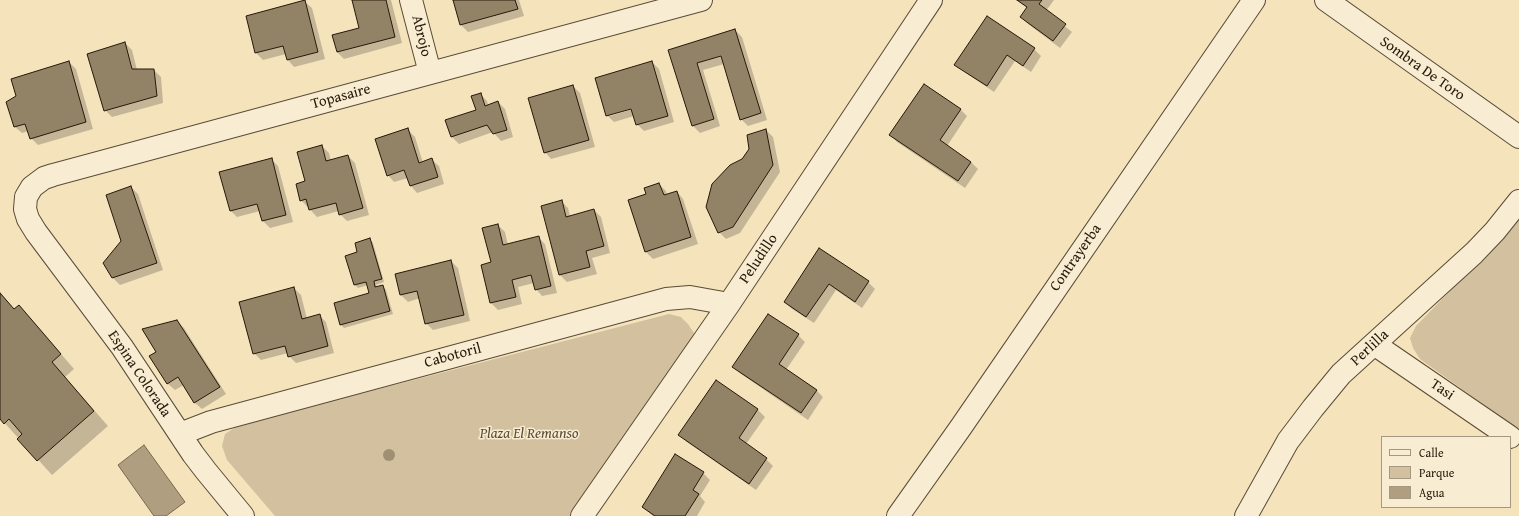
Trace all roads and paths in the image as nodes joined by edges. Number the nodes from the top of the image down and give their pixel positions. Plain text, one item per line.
1 (411, 0) edge
2 (701, 0) edge
3 (931, 0) edge
4 (1254, 0) edge
5 (1326, 0) edge
6 (430, 73) junction
7 (1519, 137) edge
8 (1519, 201) edge
9 (36, 232) joint
10 (729, 304) junction
11 (1374, 344) junction
12 (180, 434) junction
13 (1509, 436) edge
14 (243, 516) edge
15 (582, 516) edge
16 (898, 516) edge
17 (1246, 516) edge

1 - 6 street, Abrojo
2 - 6 street, Topasaire
3 - 10 street, Peludillo
4 - 16 street, Contrayerba
5 - 7 street, Sombra De Toro
6 - 9 street, Topasaire
8 - 11 street, Perlilla
9 - 12 street, Espina Colorada
10 - 12 street, Cabotoril
10 - 15 street, Peludillo
11 - 13 street, Tasi
11 - 17 street, Perlilla
12 - 14 street, Espina Colorada

